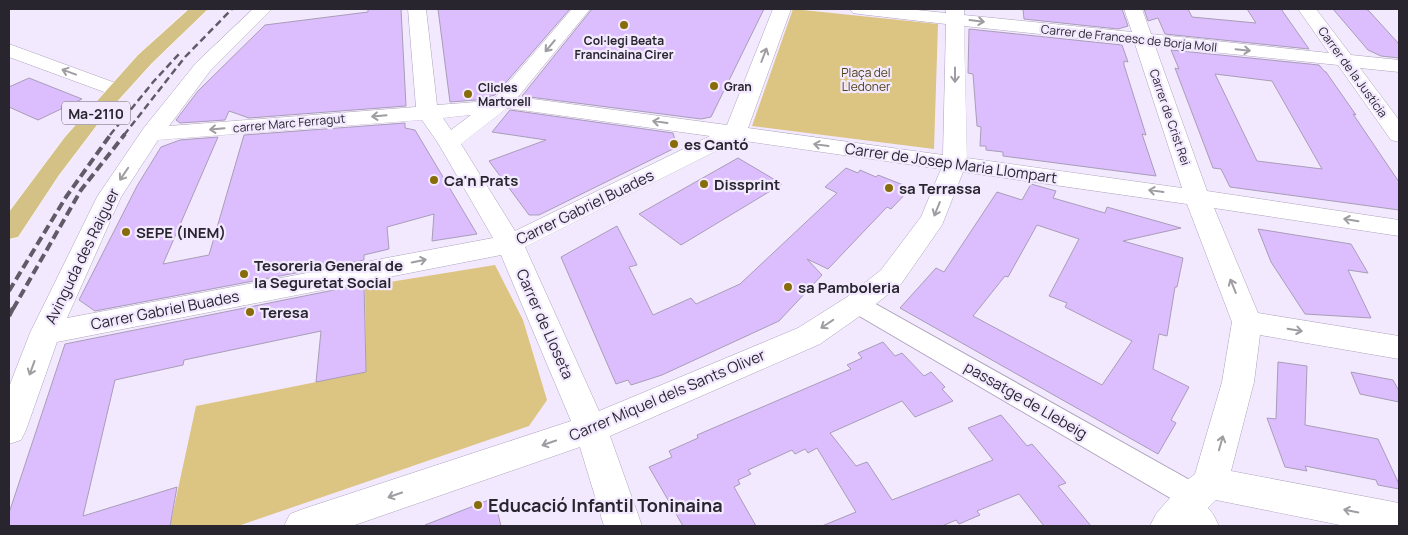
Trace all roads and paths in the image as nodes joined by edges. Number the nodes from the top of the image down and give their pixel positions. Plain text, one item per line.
1 (199, 9) edge
2 (263, 9) edge
3 (581, 9) edge
4 (782, 9) edge
5 (859, 9) edge
6 (1133, 9) edge
7 (1307, 9) edge
8 (422, 12) edge
9 (955, 13) edge
10 (1144, 40) junction
11 (9, 50) edge
12 (1344, 60) junction
13 (1399, 66) edge
14 (114, 89) junction
15 (503, 100) junction
16 (428, 112) junction
17 (735, 133) junction
18 (151, 134) junction
19 (1399, 135) edge
20 (448, 142) junction
21 (955, 164) junction
22 (1197, 197) junction
23 (12, 220) edge
24 (1399, 228) edge
25 (510, 244) junction
26 (857, 304) junction
27 (1247, 322) junction
28 (45, 333) junction
29 (1399, 347) edge
30 (591, 429) junction
31 (9, 430) edge
32 (1191, 508) edge
33 (1399, 520) edge
34 (303, 526) edge
35 (623, 526) edge

1 - 14 main road, Ma-2110
2 - 18 street, Avinguda des Raiguer
3 -> 15 street
17 -> 4 street
5 - 9 street, Carrer de Francesc de Borja Moll
6 - 10 street, Carrer de Crist Rei
7 - 12 street, Carrer de la Justícia
8 - 16 street, Carrer de Lloseta
9 -> 10 street, Carrer de Francesc de Borja Moll
9 -> 21 street
10 -> 12 street, Carrer de Francesc de Borja Moll
10 - 22 street, Carrer de Crist Rei
14 -> 11 street
12 - 13 street, Carrer de Francesc de Borja Moll
12 - 19 street, Carrer de la Justícia
14 - 23 main road, Ma-2110
15 - 16 street, carrer Marc Ferragut
17 -> 15 street, Carrer de Josep Maria Llompart
15 - 20 street
16 -> 18 street, carrer Marc Ferragut
16 - 20 street, Carrer de Lloseta
21 -> 17 street, Carrer de Josep Maria Llompart
17 - 25 street, Carrer Gabriel Buades
18 -> 28 street, Avinguda des Raiguer
20 - 25 street, Carrer de Lloseta
22 -> 21 street, Carrer de Josep Maria Llompart
21 -> 26 street, Carrer Miquel dels Sants Oliver
24 -> 22 street, Carrer de Josep Maria Llompart
27 -> 22 street, Carrer de Crist Rei
28 -> 25 street, Carrer Gabriel Buades
25 - 30 street, Carrer de Lloseta
26 -> 30 street, Carrer Miquel dels Sants Oliver
26 - 32 street, passatge de Llebeig
27 -> 29 street
32 -> 27 street
28 -> 31 street, Avinguda des Raiguer
30 -> 34 street, Carrer Miquel dels Sants Oliver
30 - 35 street, Carrer de Lloseta
33 -> 32 street

